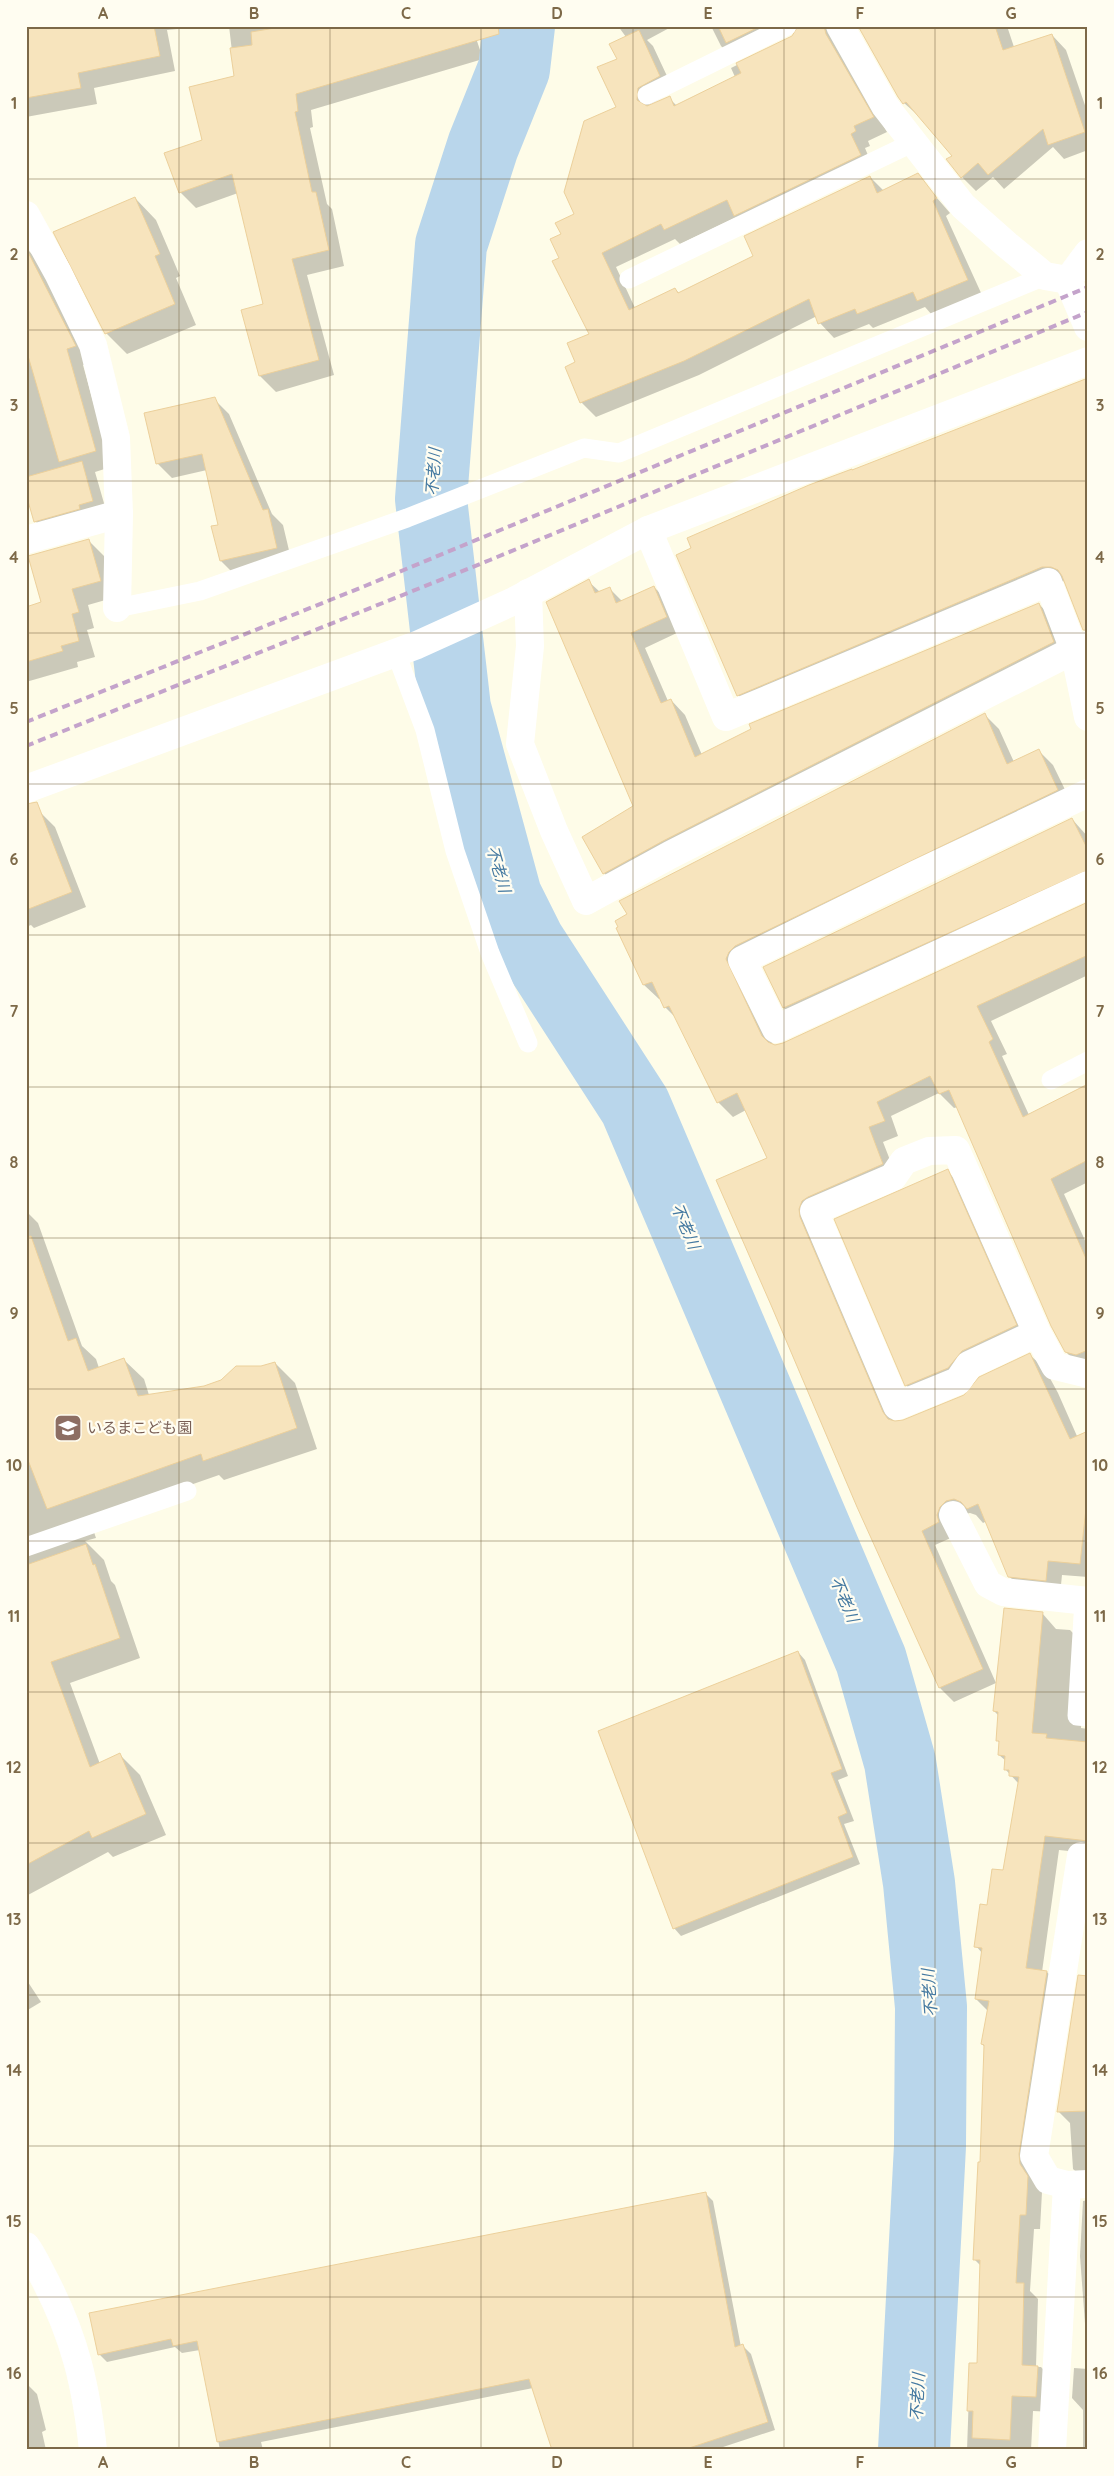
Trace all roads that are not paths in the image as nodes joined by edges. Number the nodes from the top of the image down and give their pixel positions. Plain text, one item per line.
1 (787, 26) edge
2 (840, 26) edge
3 (647, 95) dead end
4 (912, 143) junction
5 (26, 215) edge
6 (1088, 253) edge
7 (1057, 278) junction
8 (629, 279) dead end
9 (1088, 327) edge
10 (1088, 361) edge
11 (119, 514) junction
12 (648, 530) junction
13 (26, 540) edge
14 (521, 597) junction
15 (117, 608) joint
16 (1081, 647) edge
17 (406, 649) junction
18 (1088, 716) edge
19 (26, 789) edge
20 (1088, 793) edge
21 (1088, 885) edge
22 (528, 1043) dead end
23 (1088, 1061) edge
24 (1051, 1080) dead end
25 (1037, 1334) junction
26 (1088, 1374) edge
27 (187, 1490) dead end
28 (953, 1515) dead end
29 (26, 1547) edge
30 (1086, 1600) edge
31 (1088, 1716) edge
32 (1088, 1857) edge
33 (1077, 2184) edge
34 (26, 2246) edge
35 (93, 2450) edge
36 (1052, 2450) edge

1 - 3 lane
2 - 4 street
4 - 7 street
4 - 8 lane
5 - 11 street
6 - 7 street
7 - 9 street
7 - 15 lane
10 - 12 street
11 - 13 street
11 - 15 street
12 - 14 street
12 - 16 street
14 - 16 street
14 - 17 street
16 - 18 street
17 - 19 street
17 - 22 lane
20 - 21 street
23 - 24 lane
25 - 25 street
25 - 26 street
27 - 29 lane
28 - 30 street
30 - 31 lane
32 - 33 street
33 - 36 street
34 - 35 street

